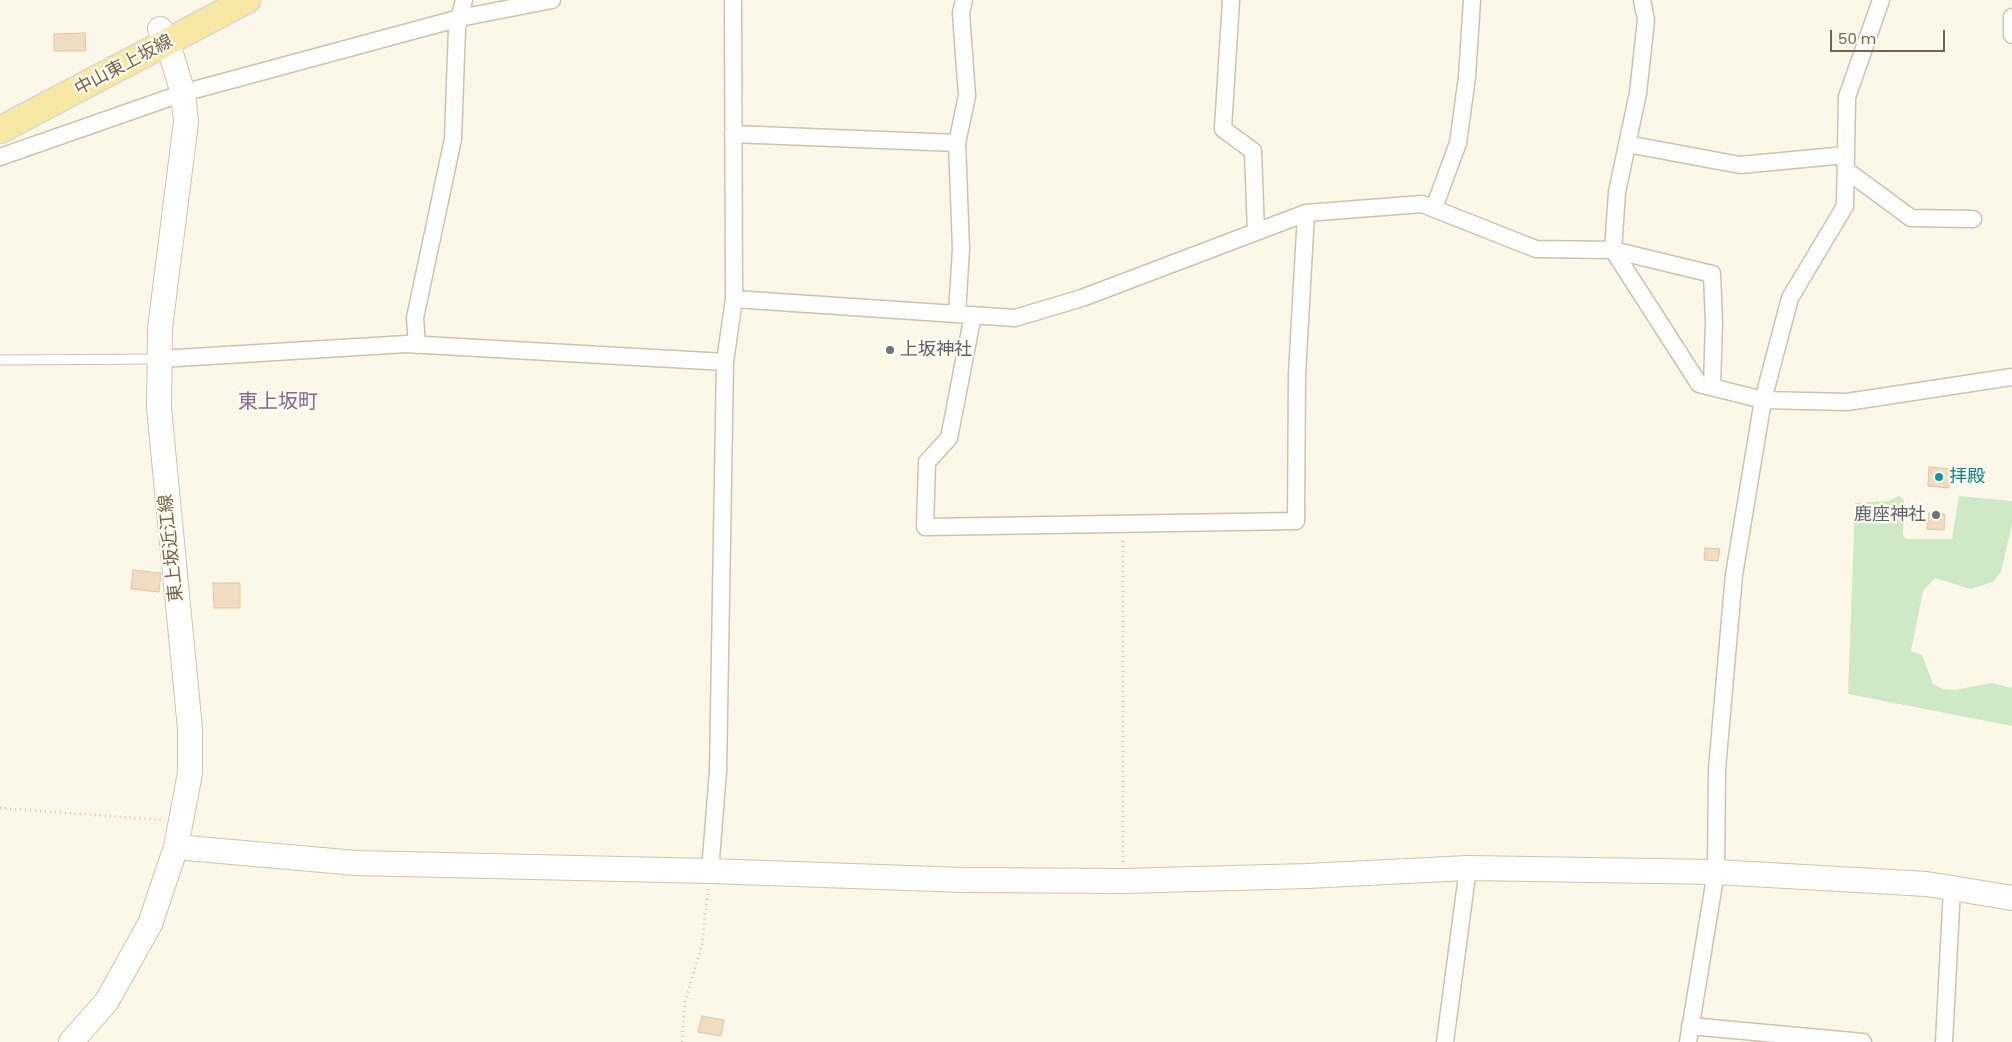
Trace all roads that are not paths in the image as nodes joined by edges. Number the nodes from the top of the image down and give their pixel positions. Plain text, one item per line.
1 (215, 0) edge
2 (247, 0) edge
3 (464, 0) edge
4 (552, 0) edge
5 (733, 0) edge
6 (964, 0) edge
7 (1231, 0) edge
8 (1472, 0) edge
9 (1642, 0) edge
10 (1881, 0) edge
11 (2012, 17) edge
12 (460, 18) junction
13 (164, 36) junction
14 (2012, 36) edge
15 (183, 93) junction
16 (0, 113) edge
17 (0, 130) edge
18 (733, 134) junction
19 (957, 143) junction
20 (1627, 144) junction
21 (0, 158) edge
22 (1846, 163) junction
23 (1434, 208) junction
24 (1306, 213) junction
25 (1973, 219) dead end
26 (1256, 232) junction
27 (1613, 250) junction
28 (734, 299) junction
29 (965, 315) junction
30 (417, 345) junction
31 (160, 359) junction
32 (0, 360) edge
33 (725, 362) junction
34 (2012, 377) edge
35 (1712, 387) junction
36 (1763, 400) junction
37 (176, 847) junction
38 (1468, 868) junction
39 (710, 871) junction
40 (1716, 872) junction
41 (1952, 888) junction
42 (2012, 898) edge
43 (1689, 1034) edge
44 (71, 1042) edge
45 (1445, 1042) edge
46 (1862, 1042) edge
47 (1944, 1042) edge

1 - 13 main road, 中山東上坂線
2 - 13 main road, 中山東上坂線
3 - 12 street
4 - 12 street
5 - 18 street
6 - 19 street
7 - 26 street
8 - 23 street
9 - 20 street
10 - 22 street
11 - 14 street
12 - 15 street
12 - 30 street
13 - 15 street, 東上坂近江線
13 - 16 main road, 中山東上坂線
13 - 17 main road, 中山東上坂線
15 - 21 street
15 - 31 street, 東上坂近江線
18 - 19 street
18 - 28 street
19 - 29 street
20 - 22 street
20 - 27 street
22 - 25 street
22 - 36 street
23 - 24 street
23 - 27 street
24 - 26 street
24 - 29 street
26 - 29 street
27 - 35 street
27 - 35 street
28 - 29 street
28 - 33 street
30 - 31 street
30 - 33 street
31 - 32 lane
31 - 37 street, 東上坂近江線
33 - 39 street
34 - 36 street
35 - 36 street
36 - 40 street
37 - 39 street
37 - 44 street, 東上坂近江線
38 - 39 street
38 - 40 street
38 - 45 street
40 - 41 street
40 - 43 street
41 - 42 street
41 - 47 street
43 - 46 street

